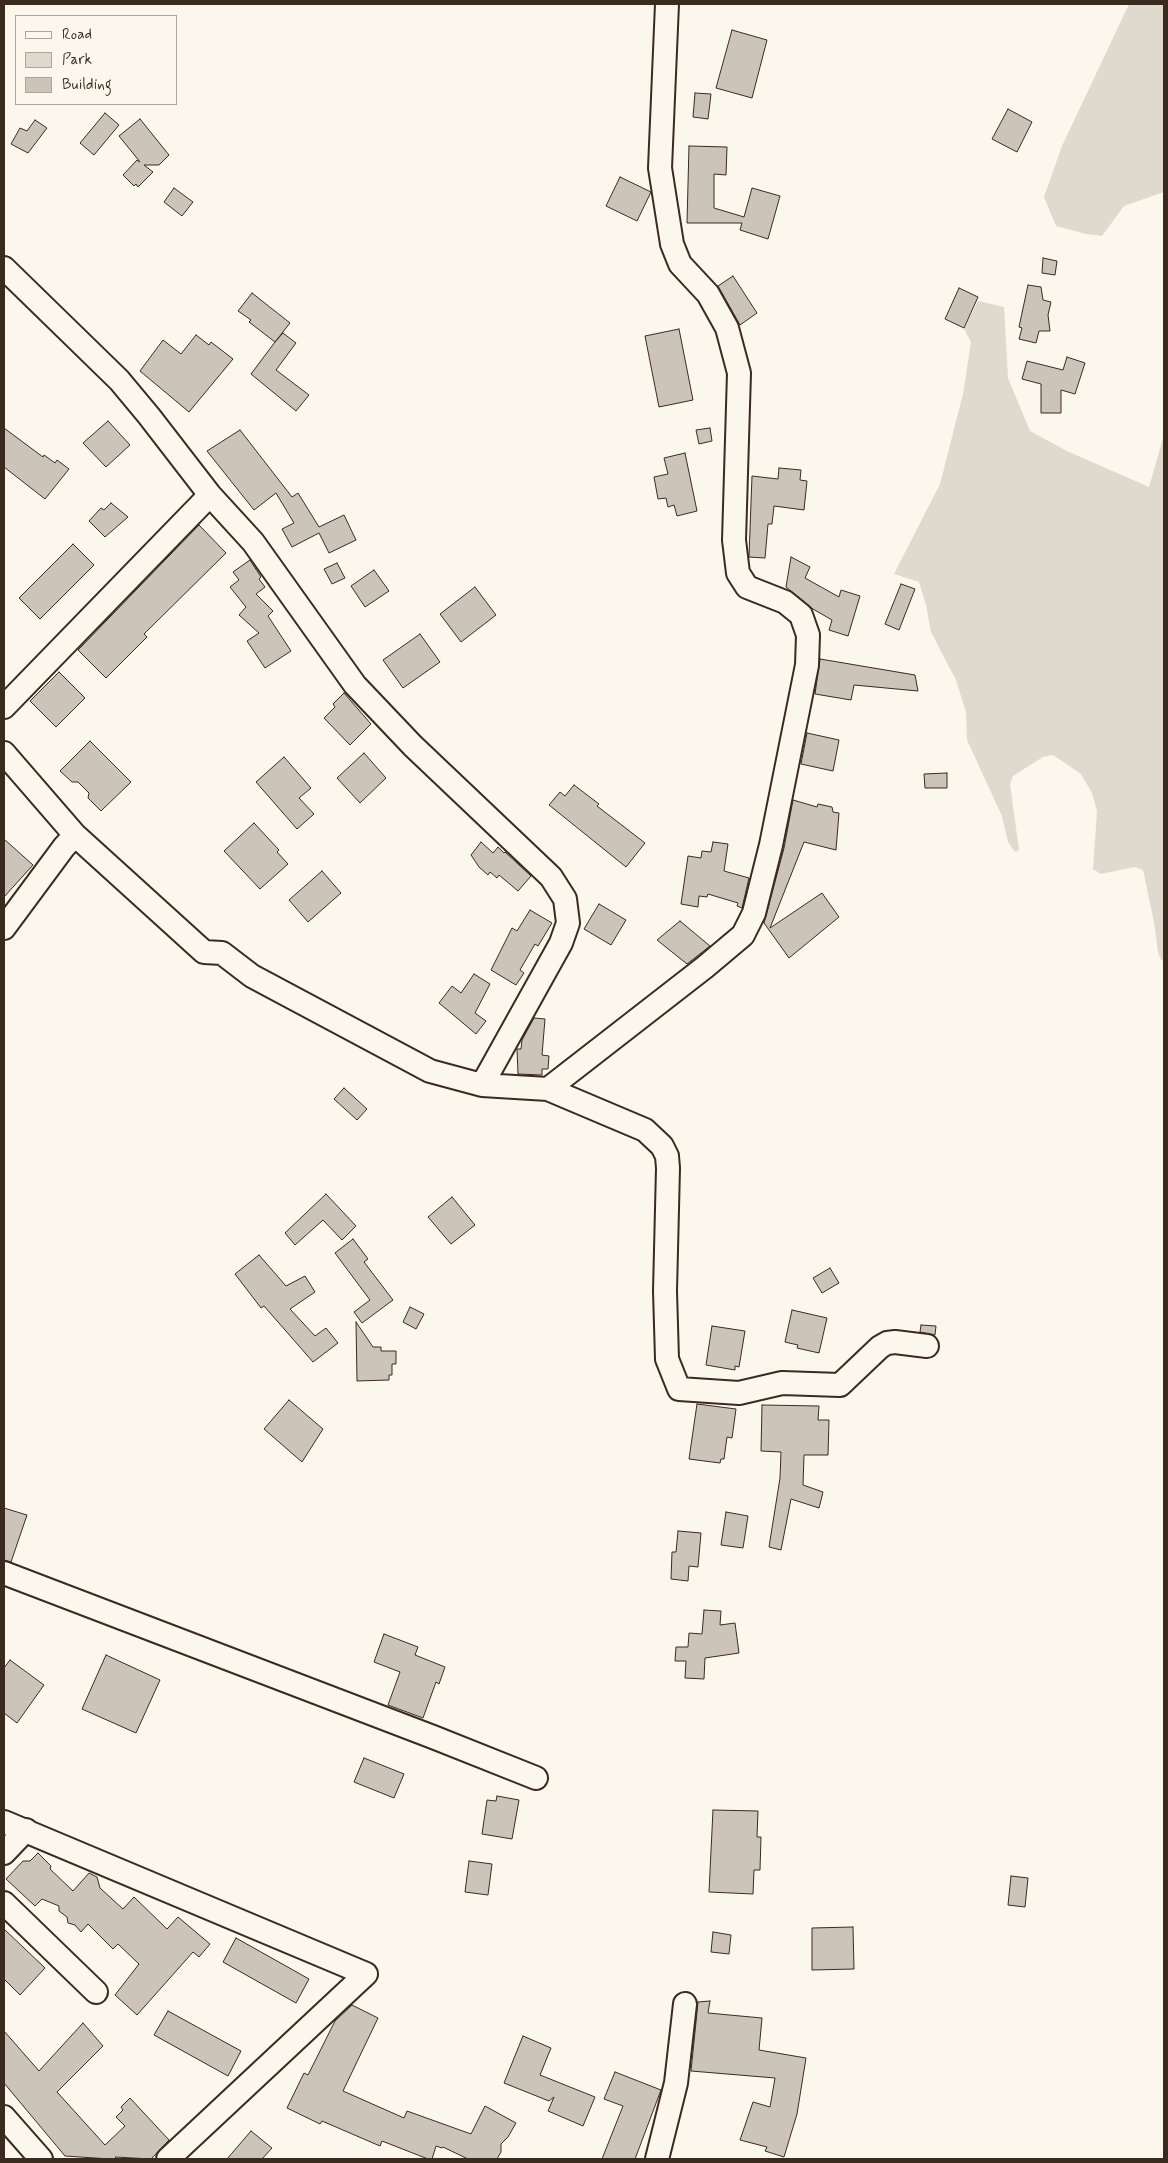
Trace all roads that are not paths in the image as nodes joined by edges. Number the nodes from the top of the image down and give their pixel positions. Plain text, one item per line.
1 (667, 4) edge
2 (4, 268) edge
3 (210, 496) junction
4 (4, 707) edge
5 (4, 753) edge
6 (75, 835) junction
7 (4, 928) edge
8 (482, 1085) junction
9 (548, 1089) junction
10 (927, 1346) dead end
11 (4, 1573) edge
12 (536, 1778) dead end
13 (4, 1822) edge
14 (26, 1830) junction
15 (4, 1853) edge
16 (4, 1904) edge
17 (96, 1992) dead end
18 (685, 2004) dead end
19 (4, 2117) edge
20 (41, 2159) edge
21 (168, 2159) edge
22 (657, 2159) edge

1 - 9 street
2 - 3 street
3 - 4 street
3 - 8 street
5 - 6 street
6 - 7 street
6 - 8 street
8 - 9 street
9 - 10 street
11 - 12 street
13 - 14 street
14 - 15 street
14 - 21 street
16 - 17 street
18 - 22 street
19 - 20 street

